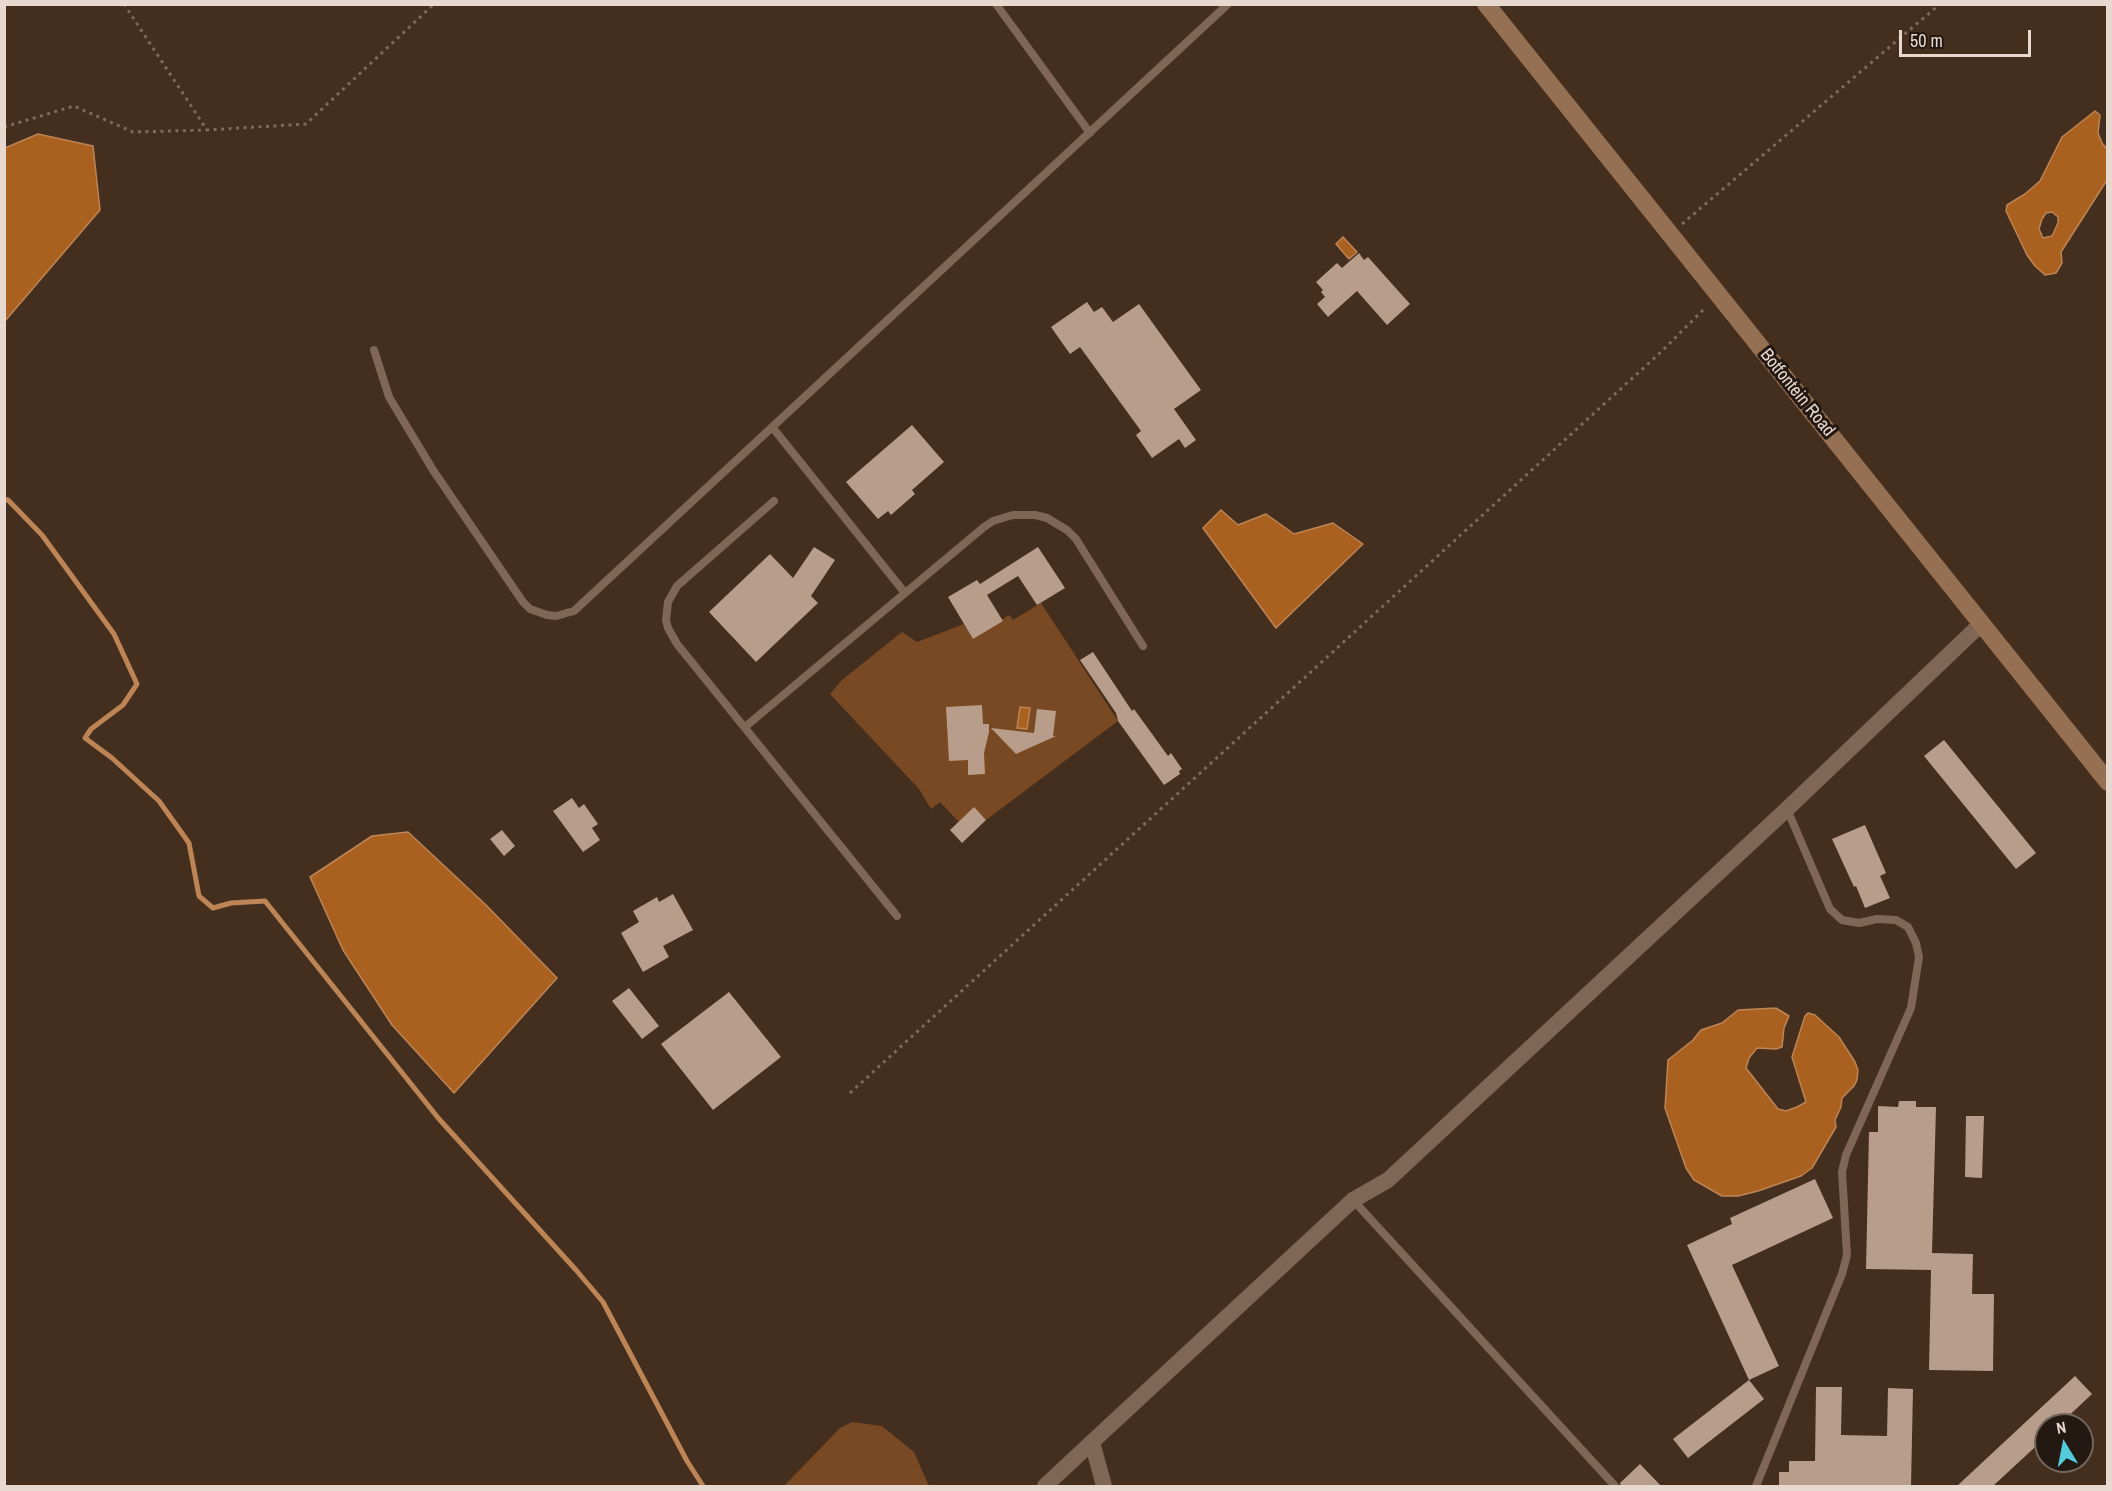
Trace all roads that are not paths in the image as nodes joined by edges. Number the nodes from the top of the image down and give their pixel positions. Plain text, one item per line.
1 (996, 4) edge
2 (1228, 4) edge
3 (1486, 4) edge
4 (1090, 133) junction
5 (374, 351) dead end
6 (773, 428) junction
7 (774, 501) dead end
8 (905, 593) junction
9 (1981, 624) junction
10 (1143, 646) dead end
11 (745, 727) junction
12 (2108, 782) edge
13 (1787, 809) junction
14 (897, 916) dead end
15 (1353, 1200) junction
16 (1092, 1442) junction
17 (1045, 1486) edge
18 (1104, 1486) edge
19 (1615, 1486) edge
20 (1756, 1486) edge

1 - 4 lane
2 - 4 lane
3 - 9 main road, Botfontein Road
4 - 6 lane
5 - 6 lane
6 - 8 lane
7 - 11 lane
8 - 10 lane
8 - 11 lane
9 - 12 main road, Botfontein Road
9 - 13 street
11 - 14 lane
13 - 15 street
13 - 20 lane
15 - 16 street
15 - 19 lane
16 - 17 street
16 - 18 street

